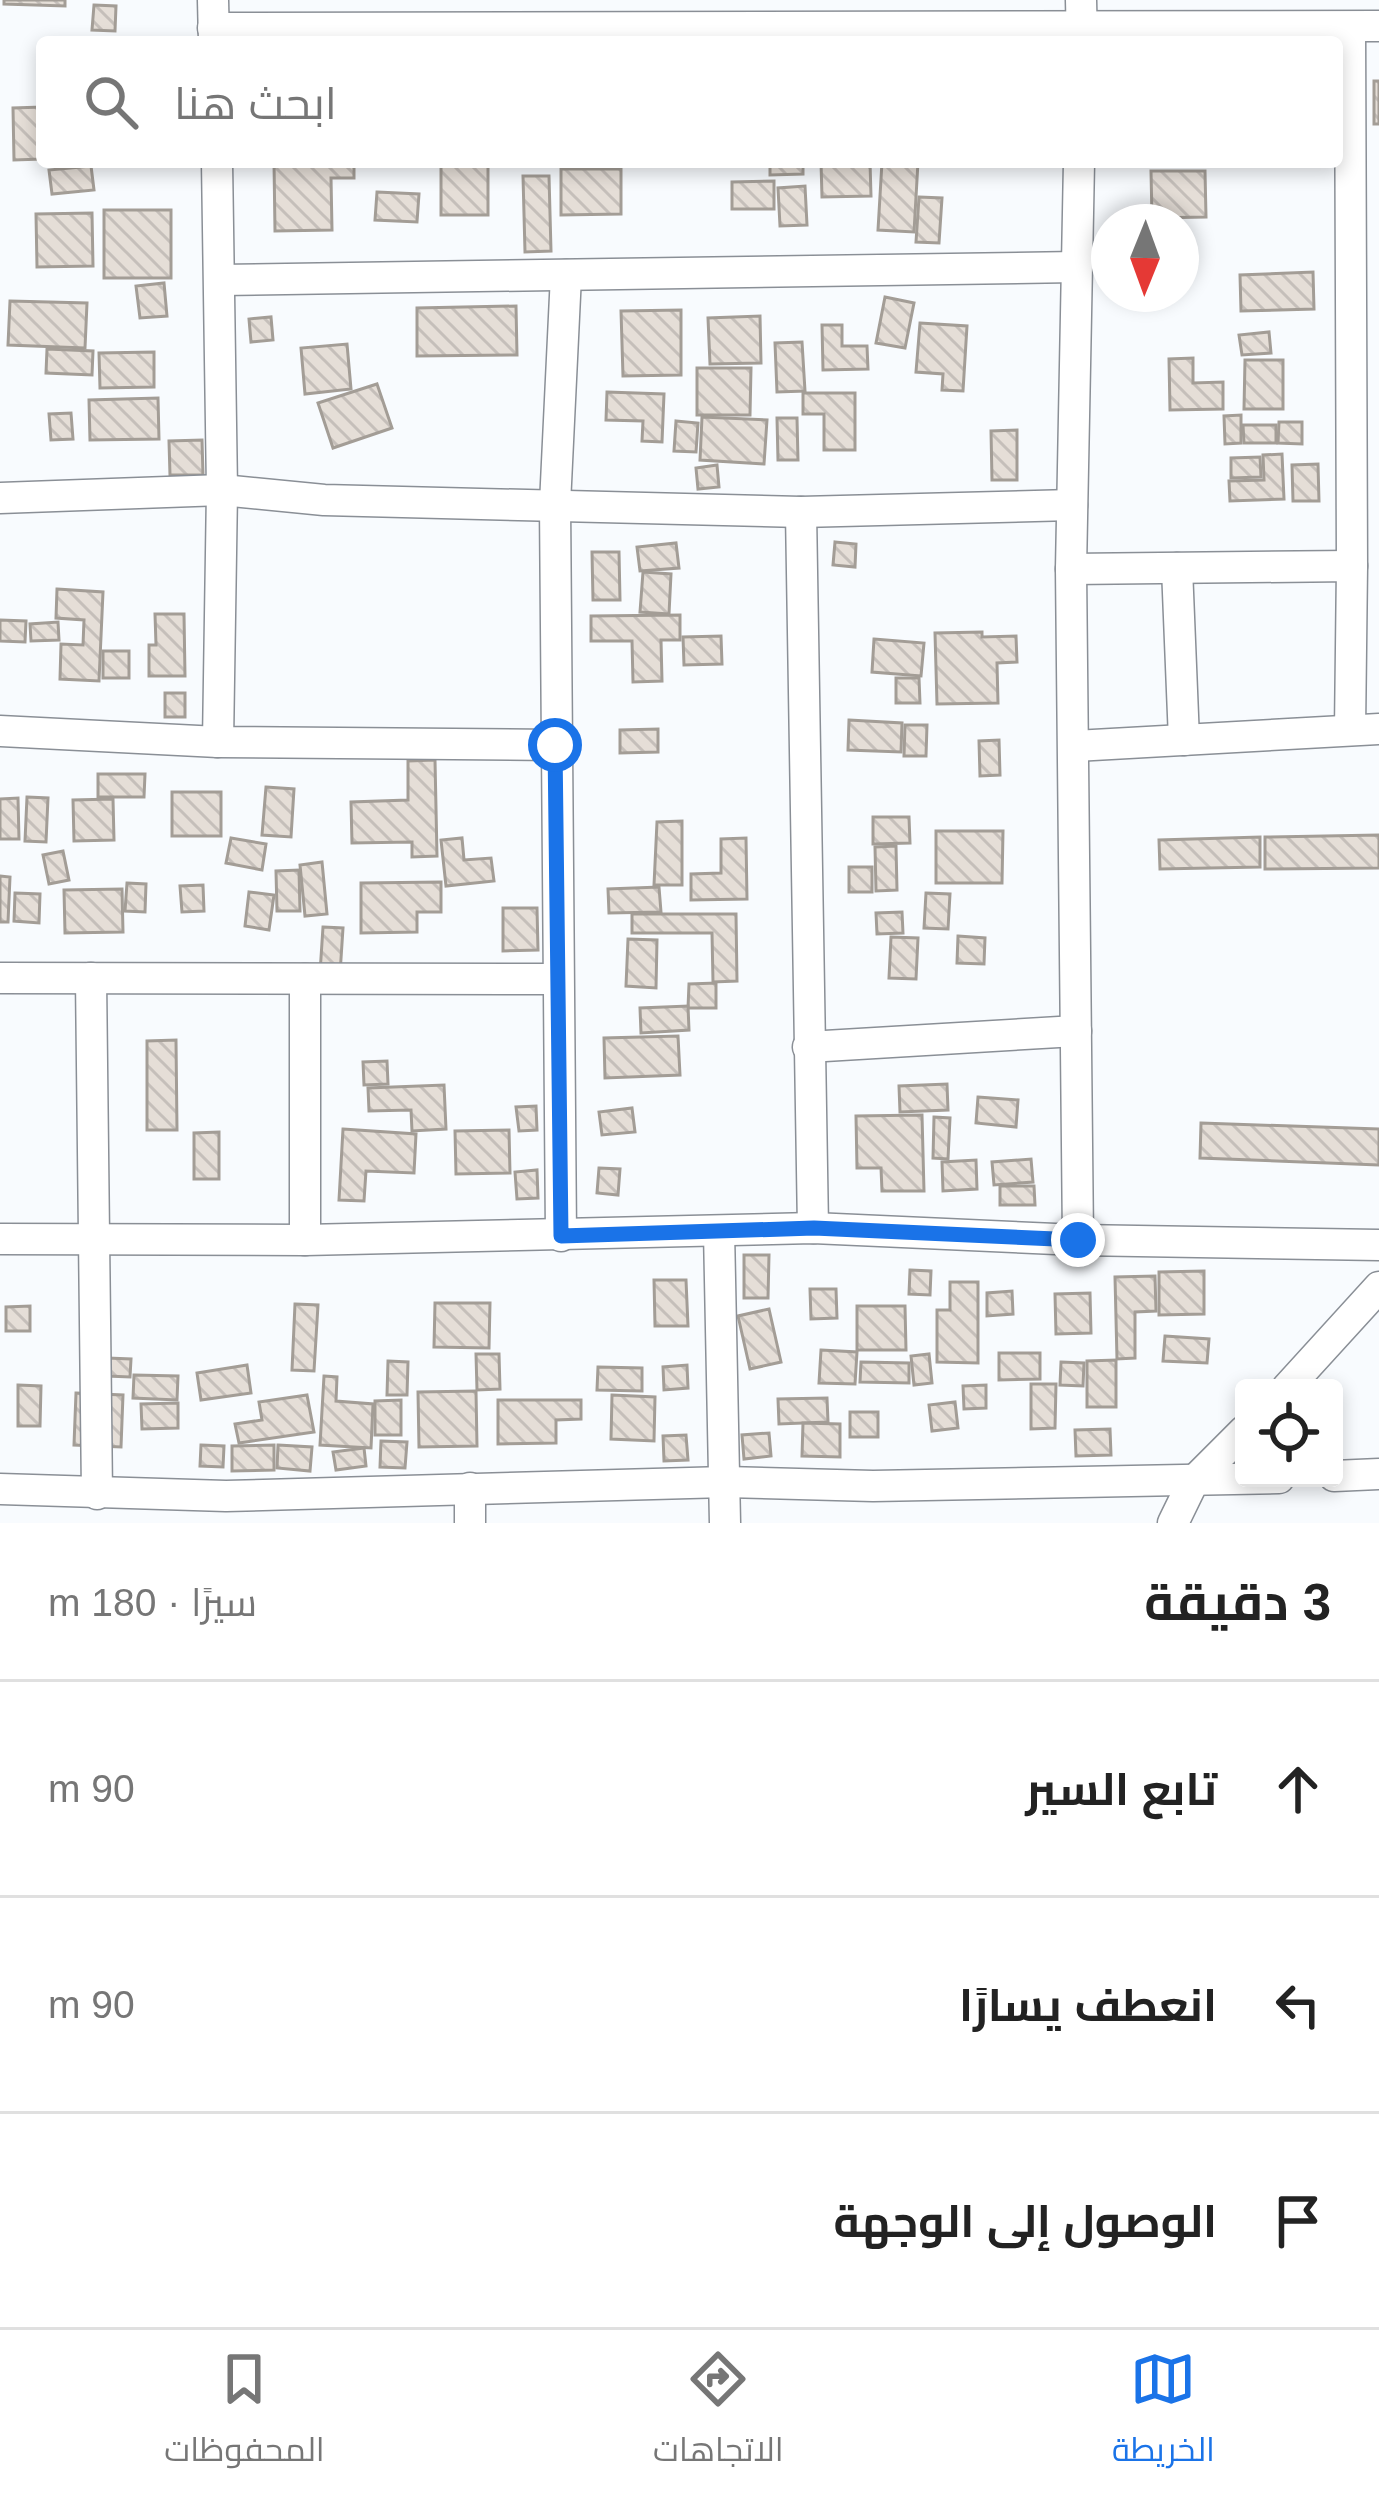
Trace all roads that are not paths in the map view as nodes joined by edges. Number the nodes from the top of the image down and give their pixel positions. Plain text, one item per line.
1 (213, 23) edge
2 (1082, 24) edge
3 (1365, 27) edge
4 (217, 168) edge
5 (1079, 168) edge
6 (1076, 267) junction
7 (566, 275) junction
8 (220, 280) junction
9 (222, 490) junction
10 (0, 498) edge
11 (555, 504) junction
12 (1072, 506) junction
13 (801, 512) junction
14 (1352, 566) junction
15 (1071, 568) junction
16 (1177, 568) junction
17 (1365, 729) edge
18 (0, 731) edge
19 (1184, 740) junction
20 (218, 742) junction
21 (555, 745) junction
22 (1075, 746) junction
23 (0, 978) edge
24 (91, 978) junction
25 (305, 979) junction
26 (557, 980) junction
27 (1076, 1031) junction
28 (808, 1047) junction
29 (814, 1228) junction
30 (719, 1231) junction
31 (561, 1236) junction
32 (0, 1239) edge
33 (92, 1239) junction
34 (305, 1240) junction
35 (1078, 1240) junction
36 (1379, 1244) edge
37 (1379, 1287) edge
38 (1295, 1379) edge
39 (1235, 1440) edge
40 (1379, 1474) edge
41 (1343, 1476) edge
42 (1235, 1480) edge
43 (726, 1482) junction
44 (1193, 1482) junction
45 (470, 1488) junction
46 (0, 1489) edge
47 (98, 1494) junction
48 (226, 1509) edge
49 (470, 1523) edge
50 (725, 1523) edge
51 (1173, 1523) edge

1 - 2 street
2 - 3 street
3 - 14 street
4 - 8 street
5 - 6 street
6 - 7 street
6 - 12 street
7 - 8 street
7 - 11 street
8 - 9 street
9 - 10 street
9 - 11 street
9 - 20 street
11 - 13 street
11 - 21 street
12 - 13 street
12 - 15 street
13 - 28 street
14 - 16 street
14 - 17 street
15 - 16 street
15 - 22 street
16 - 19 street
17 - 19 street
18 - 20 street
19 - 22 street
20 - 21 street
21 - 26 street
22 - 27 street
23 - 24 street
24 - 25 street
24 - 33 street
25 - 26 street
25 - 34 street
26 - 31 street
27 - 28 street
27 - 35 street
28 - 29 street
29 - 30 street
29 - 35 street
30 - 31 street
30 - 43 street
31 - 34 street
32 - 33 street
33 - 34 street
33 - 47 street
35 - 36 street
37 - 38 street
39 - 44 street
40 - 41 street
42 - 44 street
43 - 44 street
43 - 45 street
43 - 50 street
44 - 51 street
45 - 48 street
45 - 49 street
46 - 47 street
47 - 48 street

